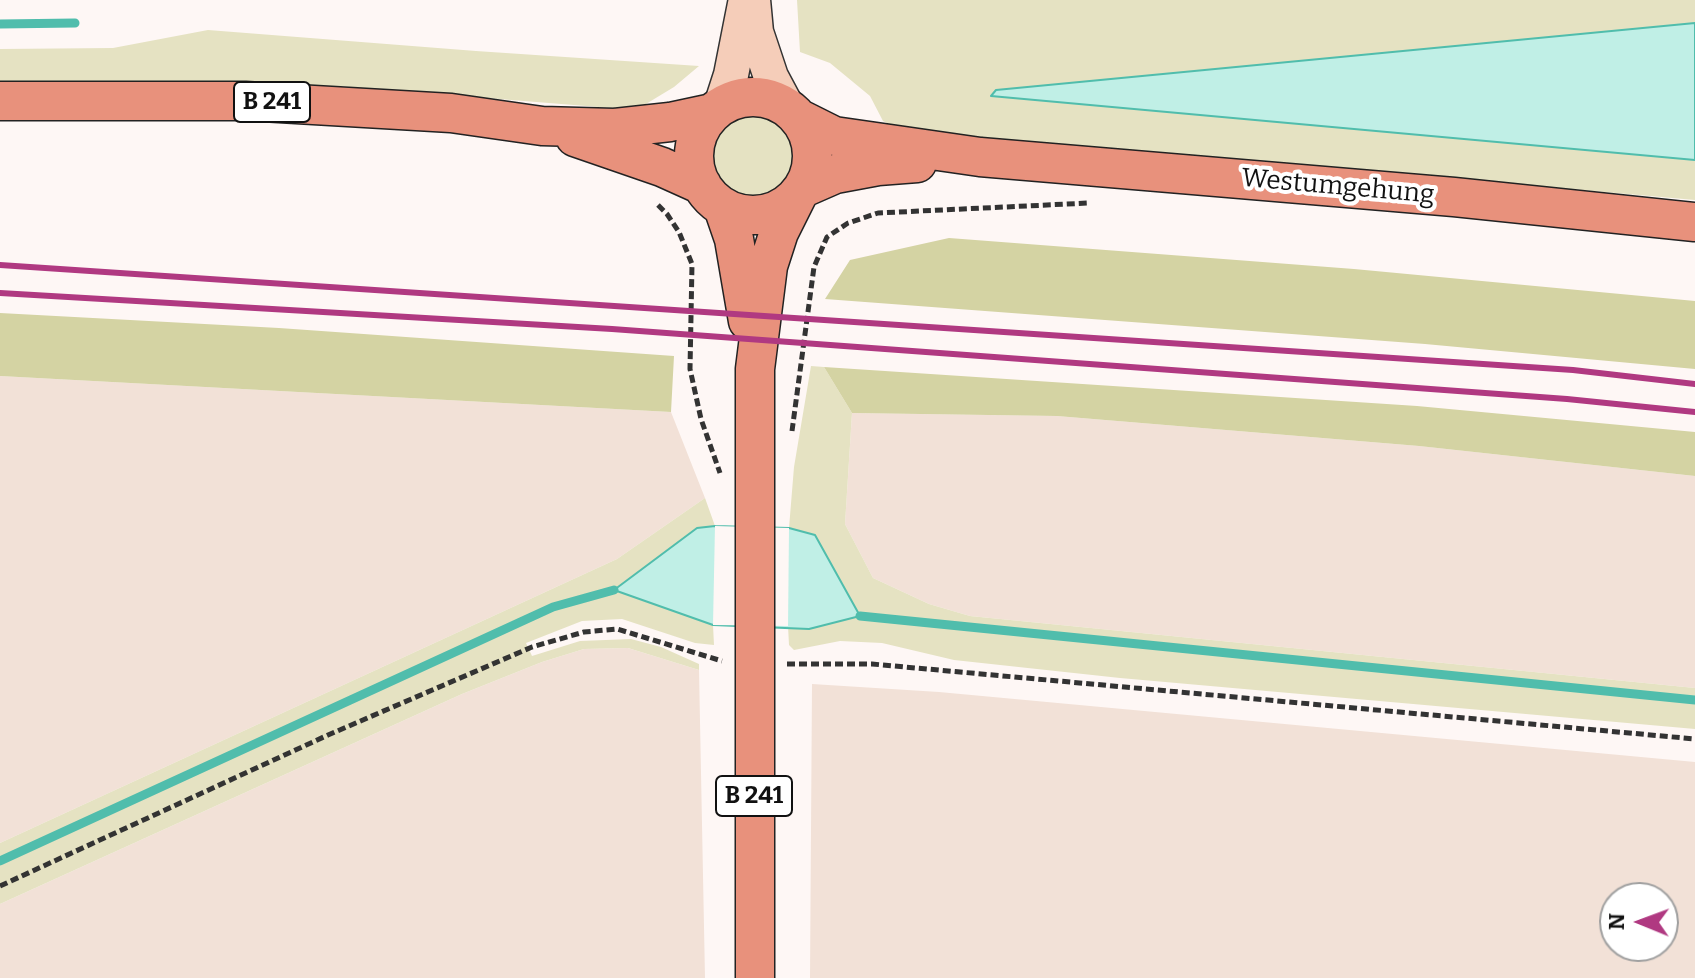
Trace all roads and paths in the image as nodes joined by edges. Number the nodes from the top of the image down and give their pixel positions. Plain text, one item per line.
1 (746, 0) edge
2 (753, 0) edge
3 (0, 101) edge
4 (716, 110) junction
5 (793, 113) junction
6 (542, 126) junction
7 (980, 157) junction
8 (800, 192) junction
9 (712, 196) junction
10 (654, 201) dead end
11 (862, 218) dead end
12 (1695, 222) edge
13 (755, 369) junction
14 (790, 440) dead end
15 (720, 475) dead end
16 (754, 663) junction
17 (1695, 739) edge
18 (0, 886) edge
19 (755, 978) edge

1 - 4 main road, B 241
2 - 5 main road, B 241
3 - 6 main road, B 241
4 - 5 main road, B 241
4 - 6 main road, B 241
4 - 9 main road, B 241
5 - 7 main road, Westumgehung
5 - 8 main road, B 241
6 - 9 main road, B 241
7 - 8 main road, Westumgehung
7 - 12 main road, Westumgehung
8 - 9 main road, B 241
8 - 13 main road, B 241
9 - 13 main road, B 241
10 - 15 path
11 - 14 path
13 - 16 main road, B 241
16 - 17 path
16 - 18 path
16 - 19 main road, B 241

